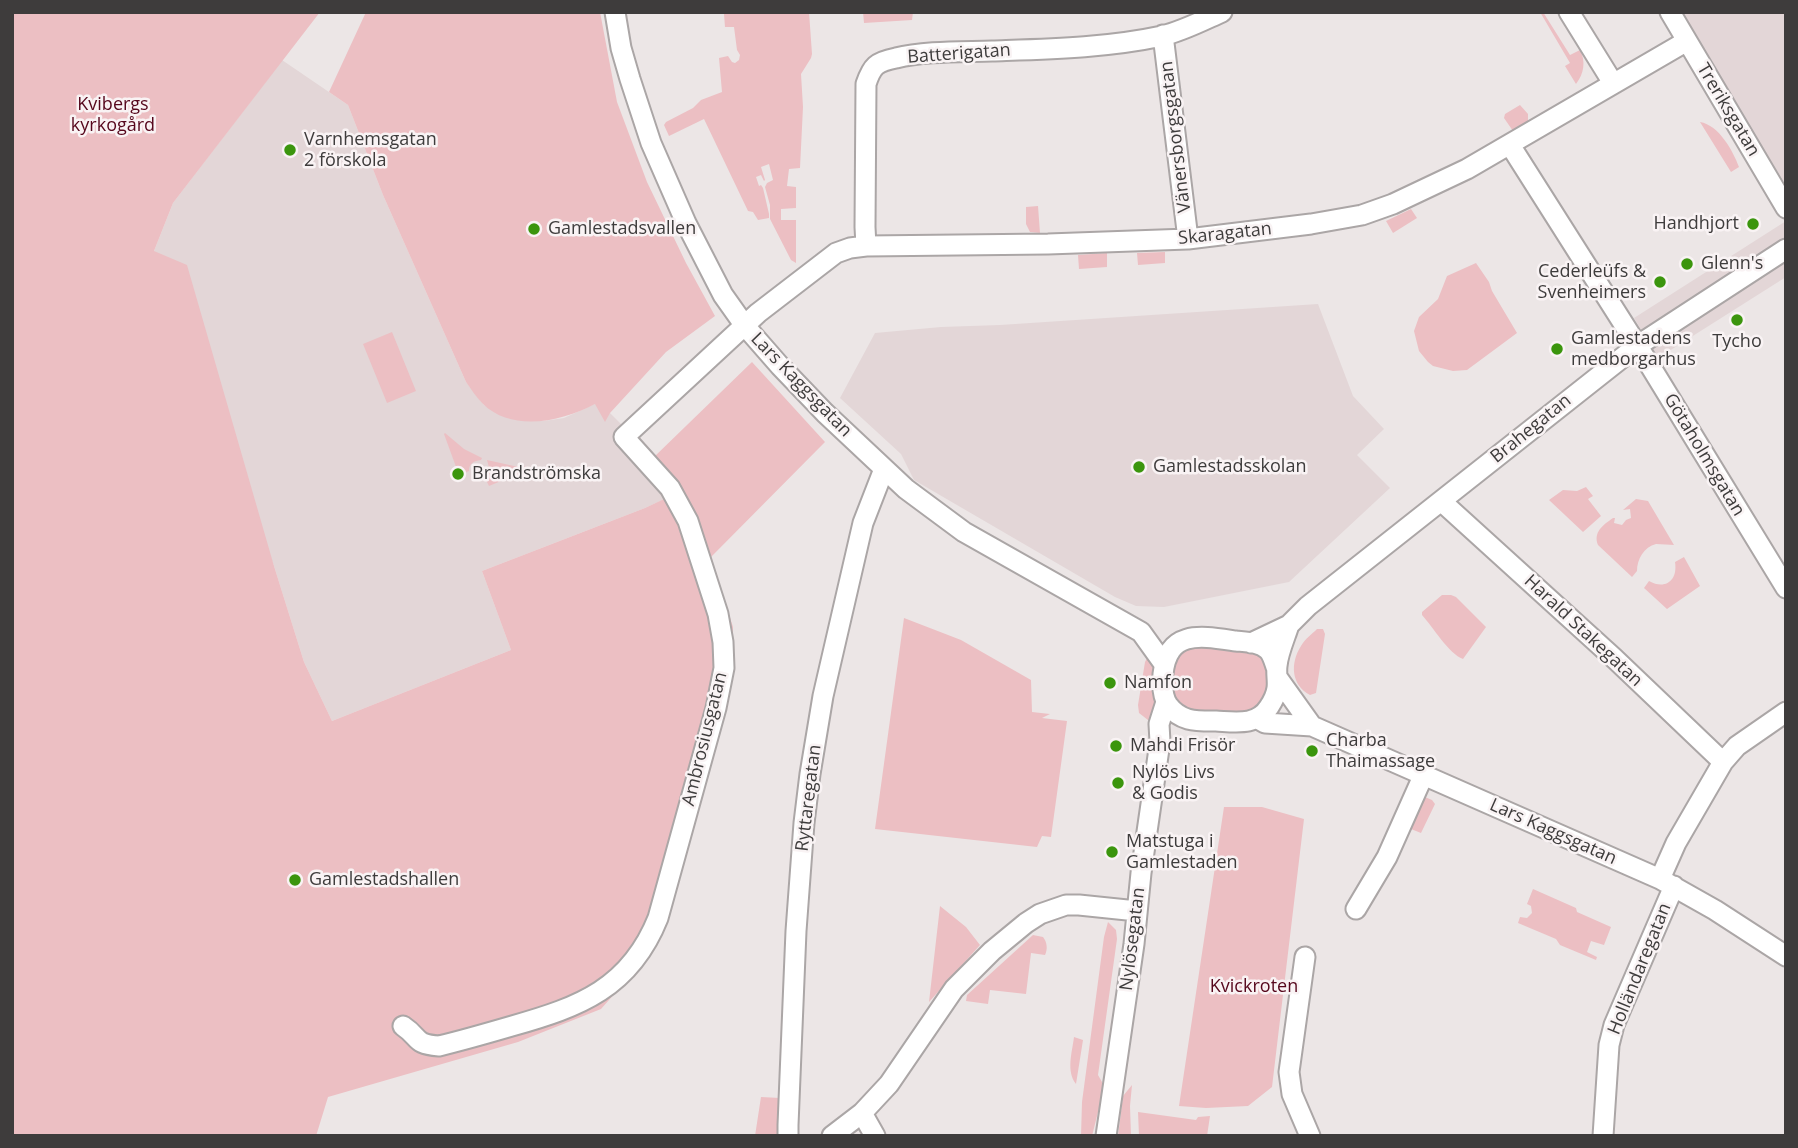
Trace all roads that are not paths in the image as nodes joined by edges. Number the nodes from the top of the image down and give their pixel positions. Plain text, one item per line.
1 (615, 12) edge
2 (1222, 12) edge
3 (1569, 12) edge
4 (1670, 12) edge
5 (1163, 35) junction
6 (1687, 41) junction
7 (1613, 83) junction
8 (1510, 145) junction
9 (1786, 208) edge
10 (1188, 239) junction
11 (866, 246) junction
12 (1786, 249) edge
13 (745, 326) junction
14 (1637, 346) junction
15 (884, 469) junction
16 (1441, 501) junction
17 (1786, 588) edge
18 (1289, 625) junction
19 (1141, 632) junction
20 (1187, 638) junction
21 (1251, 643) junction
22 (1164, 664) junction
23 (1277, 672) junction
24 (1166, 702) junction
25 (1786, 712) edge
26 (1188, 719) junction
27 (1258, 719) junction
28 (1312, 726) junction
29 (1160, 742) junction
30 (1723, 762) junction
31 (1424, 774) junction
32 (1667, 883) junction
33 (1356, 909) dead end
34 (1137, 911) junction
35 (1786, 956) edge
36 (1305, 957) dead end
37 (403, 1026) dead end
38 (862, 1112) junction
39 (789, 1136) edge
40 (832, 1136) edge
41 (875, 1136) edge
42 (1106, 1136) edge
43 (1310, 1136) edge
44 (1603, 1136) edge

1 - 13 street, Lars Kaggsgatan
2 - 5 street, Batterigatan
3 - 7 street
4 - 6 street, Treriksgatan
5 - 10 street, Vänersborgsgatan
5 - 11 street, Batterigatan
6 - 7 street, Skaragatan
6 - 9 street, Treriksgatan
7 - 8 street, Skaragatan
8 - 10 street, Skaragatan
8 - 14 street, Götaholmsgatan
10 - 11 street, Skaragatan
11 - 13 street, Skaragatan
12 - 14 street, Brahegatan
13 - 15 street, Lars Kaggsgatan
13 - 37 street, Ambrosiusgatan
14 - 16 street, Brahegatan
14 - 17 street, Götaholmsgatan
15 - 19 street, Lars Kaggsgatan
15 - 39 street, Ryttaregatan
16 - 18 street, Brahegatan
16 - 30 street, Harald Stakegatan
18 - 21 street, Brahegatan
18 - 23 street, Brahegatan
19 - 20 street, Lars Kaggsgatan
19 - 22 street, Lars Kaggsgatan
20 - 21 street
20 - 22 street
21 - 23 street
22 - 24 street
23 - 27 street
23 - 28 street
24 - 26 street
24 - 29 street, Nylösegatan
25 - 30 street, Holländaregatan
26 - 27 street
26 - 29 street
27 - 28 street, Lars Kaggsgatan
28 - 31 street, Lars Kaggsgatan
29 - 34 street, Nylösegatan
30 - 32 street, Holländaregatan
31 - 32 street, Lars Kaggsgatan
31 - 33 street
32 - 35 street, Lars Kaggsgatan
32 - 44 street, Holländaregatan
34 - 38 street
34 - 42 street, Nylösegatan
36 - 43 street
38 - 40 street
38 - 41 street

